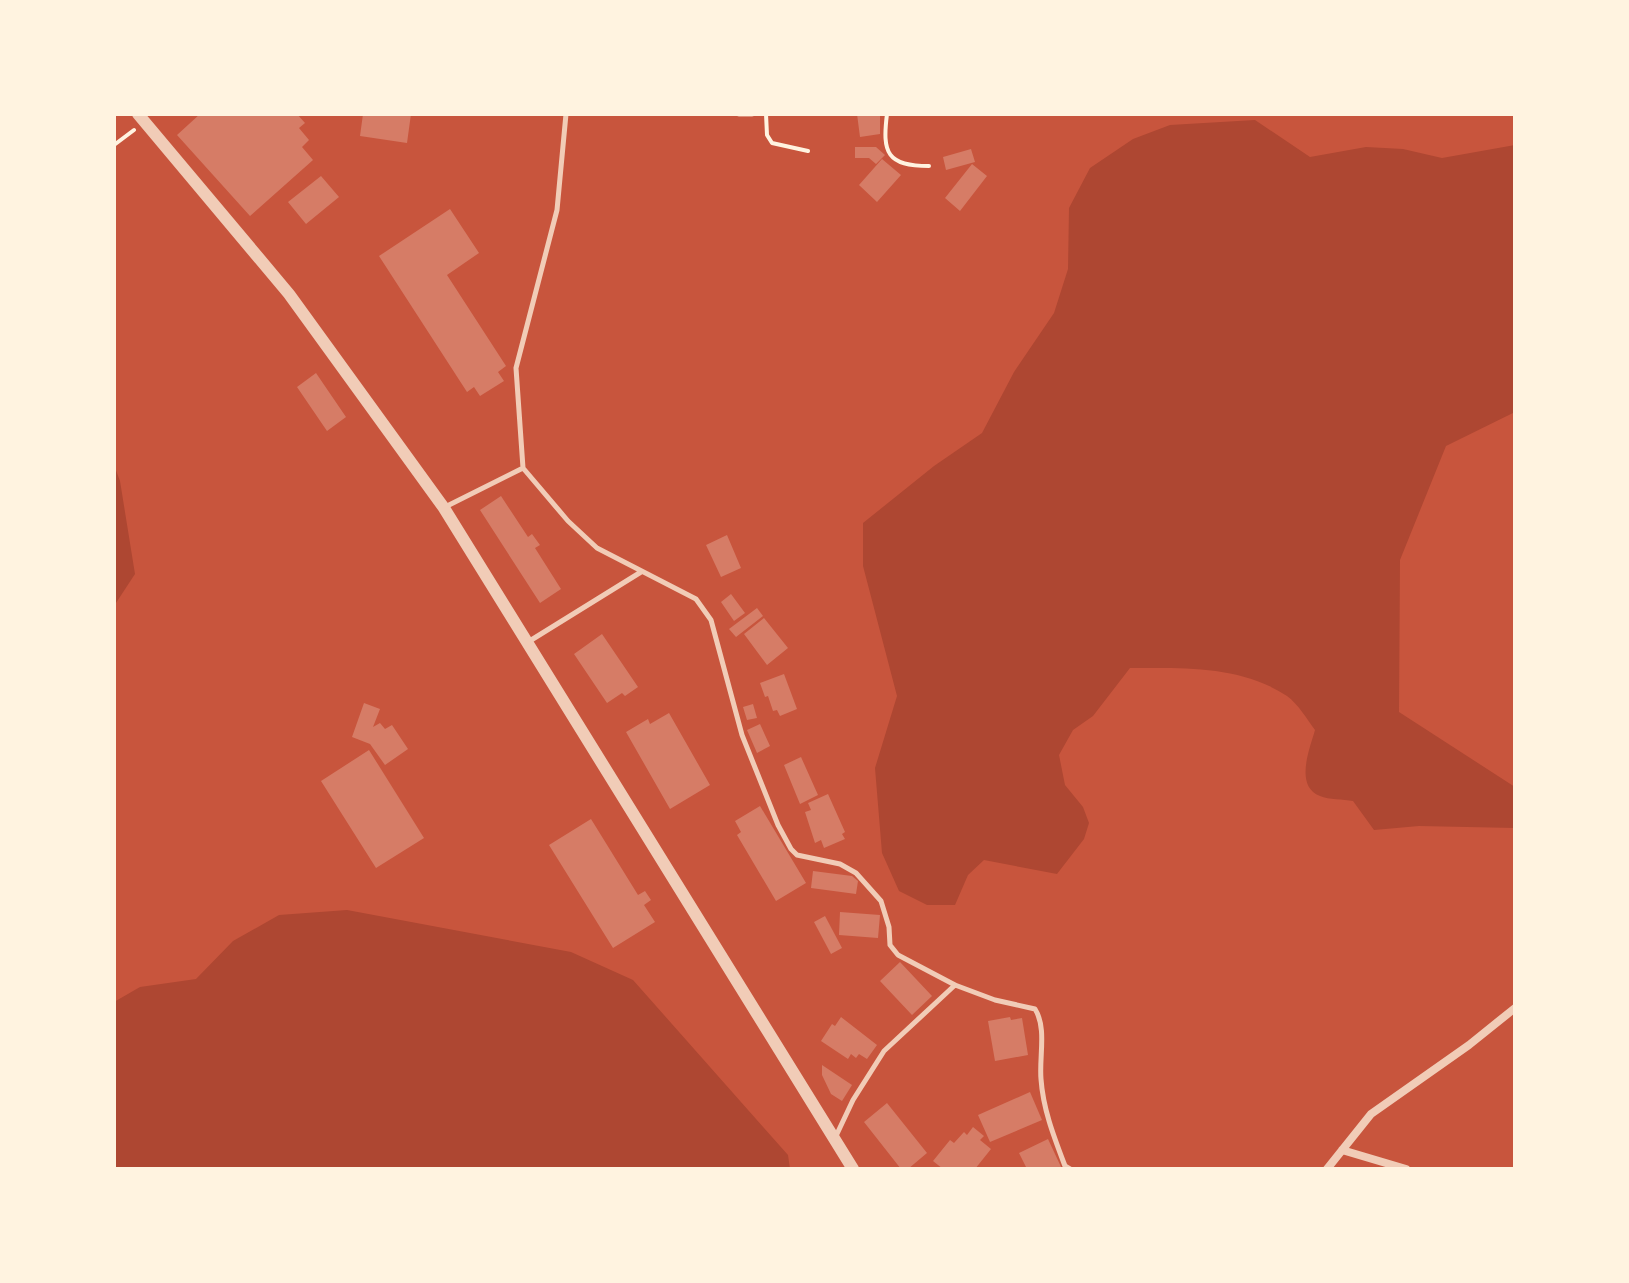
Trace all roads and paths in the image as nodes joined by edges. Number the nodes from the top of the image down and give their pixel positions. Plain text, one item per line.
1 (138, 114) edge
2 (566, 114) edge
3 (739, 114) edge
4 (752, 114) edge
5 (766, 114) edge
6 (887, 114) edge
7 (808, 151) dead end
8 (929, 166) dead end
9 (523, 468) junction
10 (444, 508) junction
11 (641, 572) junction
12 (527, 643) junction
13 (955, 985) junction
14 (1515, 1008) edge
15 (834, 1139) junction
16 (1342, 1150) junction
17 (847, 1165) edge
18 (1070, 1169) edge
19 (1327, 1169) edge
20 (1406, 1169) edge

1 - 10 street
2 - 9 lane
3 - 4 lane
5 - 7 path
6 - 8 path
9 - 10 lane
9 - 11 lane
10 - 12 street
11 - 12 lane
11 - 13 lane
12 - 15 street
13 - 15 lane
13 - 18 lane
14 - 16 street
15 - 17 street
16 - 19 street
16 - 20 street

